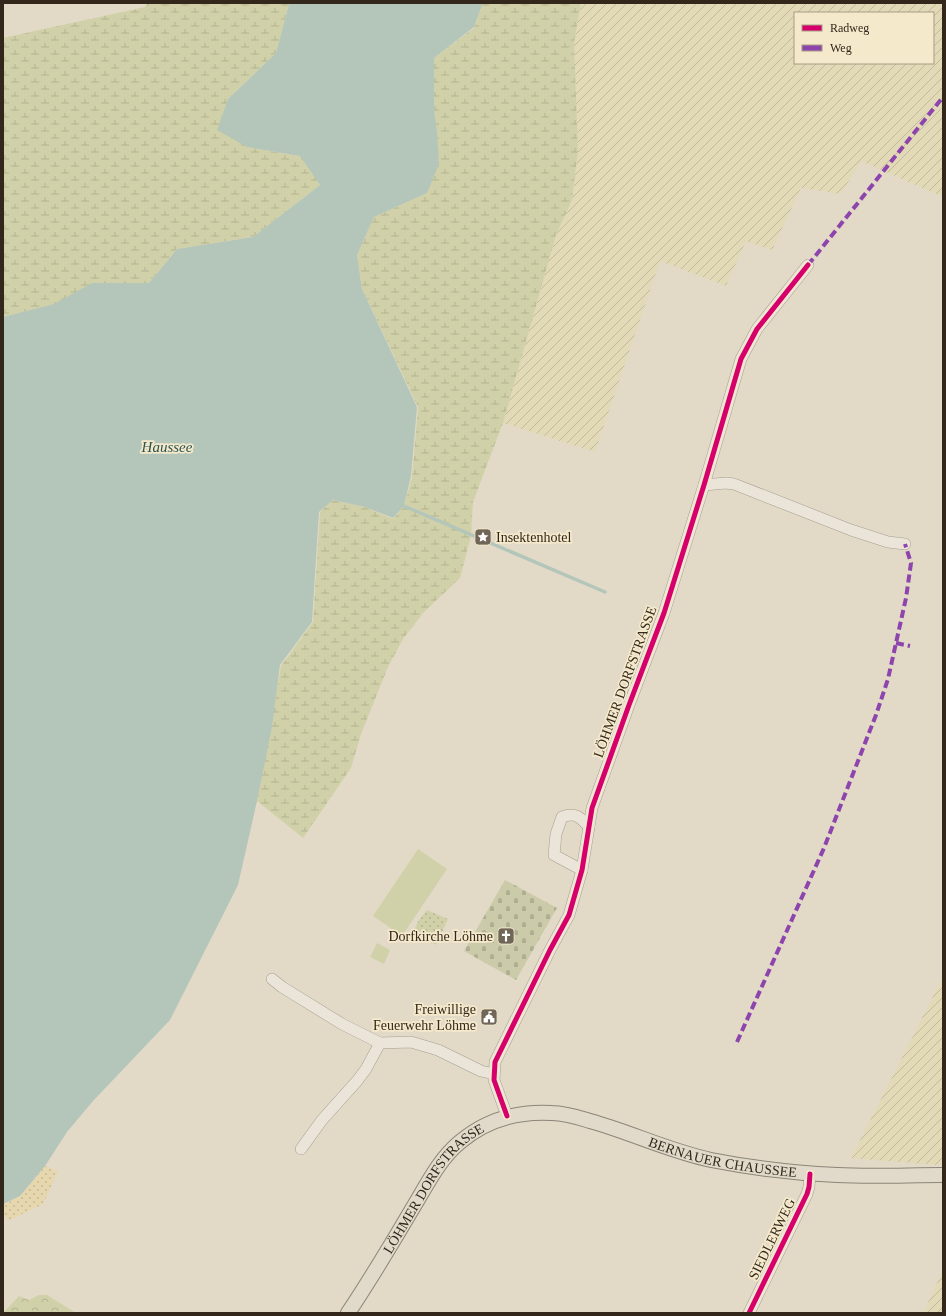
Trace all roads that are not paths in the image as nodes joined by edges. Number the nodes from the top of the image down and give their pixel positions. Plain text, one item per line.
1 (808, 265) dead end
2 (704, 485) junction
3 (904, 544) dead end
4 (589, 827) junction
5 (582, 870) junction
6 (272, 979) dead end
7 (380, 1043) junction
8 (494, 1074) junction
9 (507, 1116) junction
10 (301, 1149) dead end
11 (810, 1174) junction
12 (943, 1175) edge
13 (348, 1313) edge
14 (749, 1313) edge

1 - 2 street, LÖHMER DORFSTRASSE
2 - 3 street
2 - 4 street, LÖHMER DORFSTRASSE
4 - 5 street, LÖHMER DORFSTRASSE
4 - 5 street
5 - 8 street, LÖHMER DORFSTRASSE
6 - 7 street
7 - 8 street
7 - 10 street
8 - 9 street, LÖHMER DORFSTRASSE
9 - 11 main road, BERNAUER CHAUSSEE
9 - 13 main road, LÖHMER DORFSTRASSE
11 - 12 main road, BERNAUER CHAUSSEE
11 - 14 street, SIEDLERWEG

